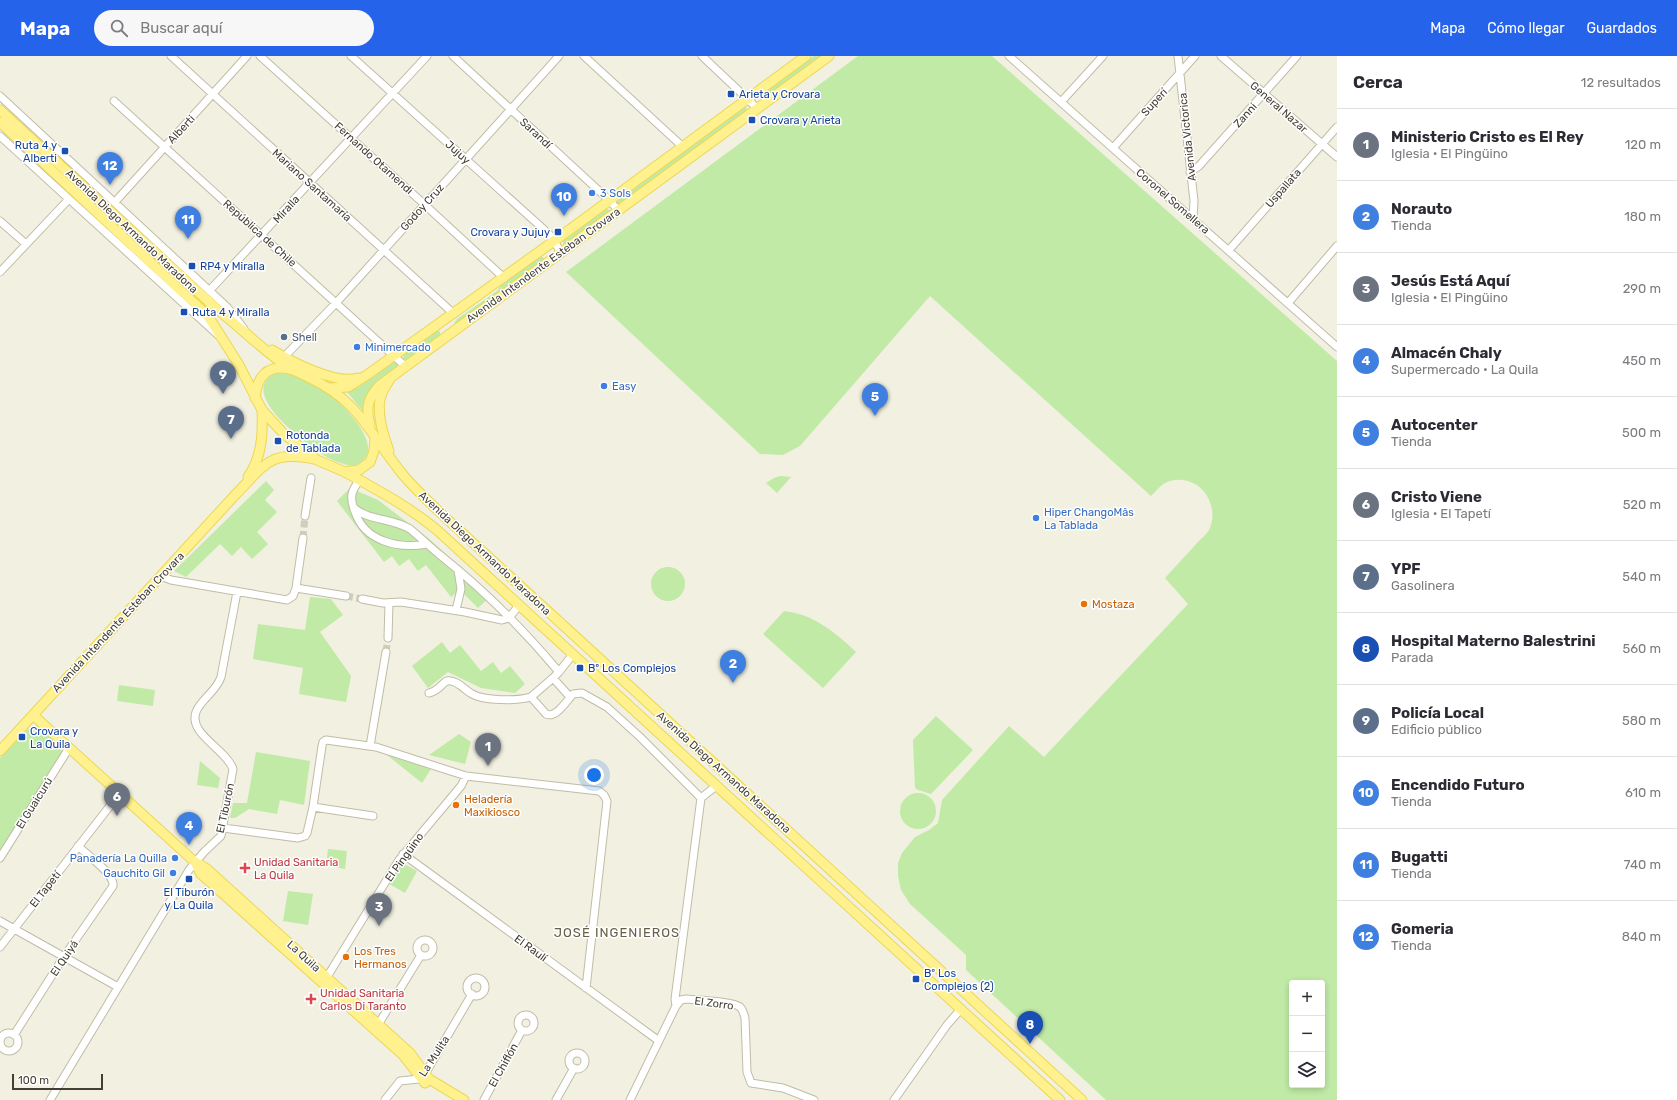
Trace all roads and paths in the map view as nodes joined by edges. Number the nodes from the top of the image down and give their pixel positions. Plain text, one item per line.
1 (171, 56) edge
2 (247, 56) edge
3 (260, 56) edge
4 (351, 56) edge
5 (427, 56) edge
6 (453, 56) edge
7 (559, 56) edge
8 (584, 56) edge
9 (702, 56) edge
10 (806, 56) edge
11 (829, 56) edge
12 (1009, 56) edge
13 (1103, 56) edge
14 (1178, 56) edge
15 (1195, 56) edge
16 (1221, 56) edge
17 (1297, 56) edge
18 (1180, 74) junction
19 (392, 94) junction
20 (1264, 94) junction
21 (213, 95) junction
22 (0, 96) edge
23 (748, 98) junction
24 (114, 101) dead end
25 (1061, 102) junction
26 (757, 108) junction
27 (511, 109) junction
28 (0, 110) edge
29 (0, 122) edge
30 (1337, 127) edge
31 (0, 136) edge
32 (351, 138) junction
33 (1322, 144) junction
34 (165, 147) junction
35 (683, 147) junction
36 (1112, 148) junction
37 (1337, 157) edge
38 (465, 158) junction
39 (1190, 172) junction
40 (310, 183) junction
41 (69, 199) junction
42 (610, 201) junction
43 (115, 202) junction
44 (424, 204) junction
45 (618, 210) junction
46 (1193, 218) junction
47 (0, 221) edge
48 (262, 235) junction
49 (555, 241) junction
50 (26, 244) junction
51 (1337, 246) edge
52 (384, 249) junction
53 (1228, 250) junction
54 (561, 252) junction
55 (0, 272) edge
56 (504, 278) junction
57 (210, 290) junction
58 (336, 303) junction
59 (1288, 303) junction
60 (454, 314) junction
61 (250, 336) junction
62 (226, 343) junction
63 (1337, 347) edge
64 (394, 356) junction
65 (284, 357) junction
66 (405, 366) junction
67 (289, 368) junction
68 (367, 375) junction
69 (391, 376) junction
70 (330, 388) junction
71 (255, 398) junction
72 (262, 410) junction
73 (370, 428) junction
74 (380, 438) junction
75 (317, 460) junction
76 (344, 472) junction
77 (311, 478) dead end
78 (359, 480) junction
79 (236, 494) junction
80 (354, 508) junction
81 (305, 516) tunnel mouth
82 (302, 538) tunnel mouth
83 (427, 544) junction
84 (458, 570) junction
85 (161, 576) junction
86 (296, 588) junction
87 (237, 592) junction
88 (346, 596) tunnel mouth
89 (362, 599) tunnel mouth
90 (389, 603) junction
91 (519, 605) junction
92 (456, 610) junction
93 (509, 618) junction
94 (388, 638) tunnel mouth
95 (386, 652) tunnel mouth
96 (572, 654) junction
97 (559, 672) junction
98 (553, 678) junction
99 (429, 693) dead end
100 (531, 697) junction
101 (570, 697) junction
102 (33, 715) junction
103 (370, 746) junction
104 (69, 748) junction
105 (0, 751) edge
106 (466, 776) junction
107 (716, 786) junction
108 (120, 793) junction
109 (701, 798) junction
110 (313, 807) junction
111 (373, 816) dead end
112 (223, 828) junction
113 (78, 846) junction
114 (403, 854) junction
115 (0, 858) edge
116 (195, 862) junction
117 (0, 921) edge
118 (14, 929) junction
119 (0, 947) edge
120 (421, 955) dead end
121 (63, 958) junction
122 (325, 980) junction
123 (118, 987) junction
124 (586, 988) junction
125 (472, 994) dead end
126 (676, 1006) junction
127 (961, 1009) junction
128 (377, 1027) junction
129 (522, 1030) dead end
130 (14, 1035) dead end
131 (659, 1041) junction
132 (574, 1068) dead end
133 (423, 1076) junction
134 (50, 1100) edge
135 (385, 1100) edge
136 (451, 1100) edge
137 (464, 1100) edge
138 (484, 1100) edge
139 (556, 1100) edge
140 (630, 1100) edge
141 (814, 1100) edge
142 (894, 1100) edge
143 (1060, 1100) edge
144 (1082, 1100) edge

1 - 21 street, Mariano Santamaría
2 - 21 street, Alberti
3 - 32 street, Fernando Otamendi
4 - 19 street, Jujuy
5 - 19 street, Miralla
6 - 27 street, Sarandí
7 - 27 street, Godoy Cruz
8 - 35 street
9 - 23 street
10 - 23 main road, Avenida Intendente Esteban Crovara
11 - 26 main road, Avenida Intendente Esteban Crovara
12 - 25 street, Coronel Somellera
13 - 25 street
14 - 18 street, Avenida Victorica
15 - 18 street, Superí
16 - 20 street, General Nazar
17 - 20 street, Zanni
18 - 36 street, Superí
18 - 39 street, Avenida Victorica
19 - 32 street, Miralla
19 - 38 street, Jujuy
20 - 33 street, General Nazar
20 - 39 street, Zanni
21 - 34 street, Alberti
21 - 40 street, Mariano Santamaría
22 - 43 street, Avenida Diego Armando Maradona
23 - 26 street
23 - 35 main road, Avenida Intendente Esteban Crovara
24 - 34 street, República de Chile
25 - 36 street, Coronel Somellera
26 - 45 main road, Avenida Intendente Esteban Crovara
27 - 38 street, Godoy Cruz
27 - 42 street, Sarandí
28 - 61 main road, Avenida Diego Armando Maradona
29 - 62 main road, Avenida Diego Armando Maradona
30 - 33 street, Uspallata
31 - 41 street, Avenida Diego Armando Maradona
32 - 40 street, Miralla
32 - 44 street, Fernando Otamendi
33 - 37 street, General Nazar
33 - 53 street, Uspallata
34 - 43 street, Alberti
34 - 48 street, República de Chile
35 - 42 main road, Avenida Intendente Esteban Crovara
36 - 46 street, Coronel Somellera
38 - 44 street, Godoy Cruz
38 - 49 street, Jujuy
39 - 46 street, Avenida Victorica
40 - 48 street, Miralla
40 - 52 street, Mariano Santamaría
41 - 50 street
41 - 62 street, Avenida Diego Armando Maradona
42 - 45 street, Sarandí
42 - 49 main road, Avenida Intendente Esteban Crovara
43 - 57 street, Avenida Diego Armando Maradona
44 - 52 street, Godoy Cruz
44 - 56 street, Fernando Otamendi
45 - 54 main road, Avenida Intendente Esteban Crovara
46 - 53 street, Coronel Somellera
47 - 50 street
48 - 57 street, Miralla
48 - 58 street, República de Chile
49 - 54 street, Jujuy
49 - 56 main road, Avenida Intendente Esteban Crovara
50 - 55 street
51 - 59 street
52 - 58 street, Godoy Cruz
52 - 60 street, Mariano Santamaría
53 - 59 street, Coronel Somellera
54 - 66 main road, Avenida Intendente Esteban Crovara
56 - 60 main road, Avenida Intendente Esteban Crovara
57 - 61 street, Avenida Diego Armando Maradona
58 - 64 street, República de Chile
58 - 65 street, Godoy Cruz
59 - 63 street, Coronel Somellera
60 - 64 main road, Avenida Intendente Esteban Crovara
61 - 65 main road
61 - 67 main road, Avenida Diego Armando Maradona
62 - 71 main road, Avenida Diego Armando Maradona
64 - 66 street, República de Chile
64 - 68 main road, Avenida Intendente Esteban Crovara
65 - 68 main road
66 - 69 main road, Avenida Intendente Esteban Crovara
67 - 70 main road
67 - 71 main road
68 - 70 main road, Avenida Intendente Esteban Crovara
69 - 73 main road, Avenida Intendente Esteban Crovara
69 - 74 main road
70 - 73 main road
71 - 72 main road
72 - 75 main road
72 - 79 main road, Avenida Intendente Esteban Crovara
73 - 74 main road
74 - 76 main road
74 - 144 main road, Avenida Diego Armando Maradona
75 - 76 main road
75 - 79 main road, Avenida Intendente Esteban Crovara
76 - 78 main road, Avenida Diego Armando Maradona
77 - 81 street
78 - 80 street
78 - 91 main road, Avenida Diego Armando Maradona
79 - 85 main road, Avenida Intendente Esteban Crovara
80 - 83 street
80 - 83 street
82 - 86 street
83 - 84 street
84 - 92 street
84 - 93 street
85 - 87 street
85 - 102 main road, Avenida Intendente Esteban Crovara
86 - 87 street
86 - 88 street
87 - 112 street, El Tiburón
89 - 90 street
90 - 92 street
90 - 94 street
91 - 93 street
91 - 96 main road, Avenida Diego Armando Maradona
92 - 93 street
93 - 97 street
95 - 103 street
96 - 97 street
96 - 107 main road, Avenida Diego Armando Maradona
97 - 98 street
98 - 100 street
98 - 101 street
99 - 100 street
100 - 101 street
101 - 109 street
102 - 104 main road, La Quila
102 - 105 main road, Avenida Intendente Esteban Crovara
103 - 106 street
103 - 110 street
104 - 108 main road, La Quila
104 - 115 street, El Guaicurú
106 - 114 street, El Pingüino
106 - 124 street
107 - 109 street
107 - 127 main road, Avenida Diego Armando Maradona
108 - 113 street, El Tapetí
108 - 116 main road, La Quila
109 - 126 street
110 - 111 street
110 - 112 street
112 - 116 street, El Tiburón
113 - 118 street, El Tapetí
113 - 121 street, El Quiyá
114 - 122 street, El Pingüino
114 - 124 street, El Raulí
116 - 122 main road, La Quila
116 - 123 street, El Tiburón
117 - 118 street
118 - 119 street, El Tapetí
118 - 121 street
120 - 128 street
121 - 123 street
121 - 130 street, El Quiyá
122 - 128 main road, La Quila
123 - 134 street, El Tiburón
124 - 131 street, El Raulí
125 - 133 street, La Mulita
126 - 131 street
126 - 141 street, El Zorro
127 - 142 street
127 - 143 main road, Avenida Diego Armando Maradona
128 - 133 main road, La Quila
129 - 138 street, El Chiflón
131 - 140 street
132 - 139 street
133 - 135 street, La Mulita
133 - 136 main road, La Quila
133 - 137 main road, La Quila

